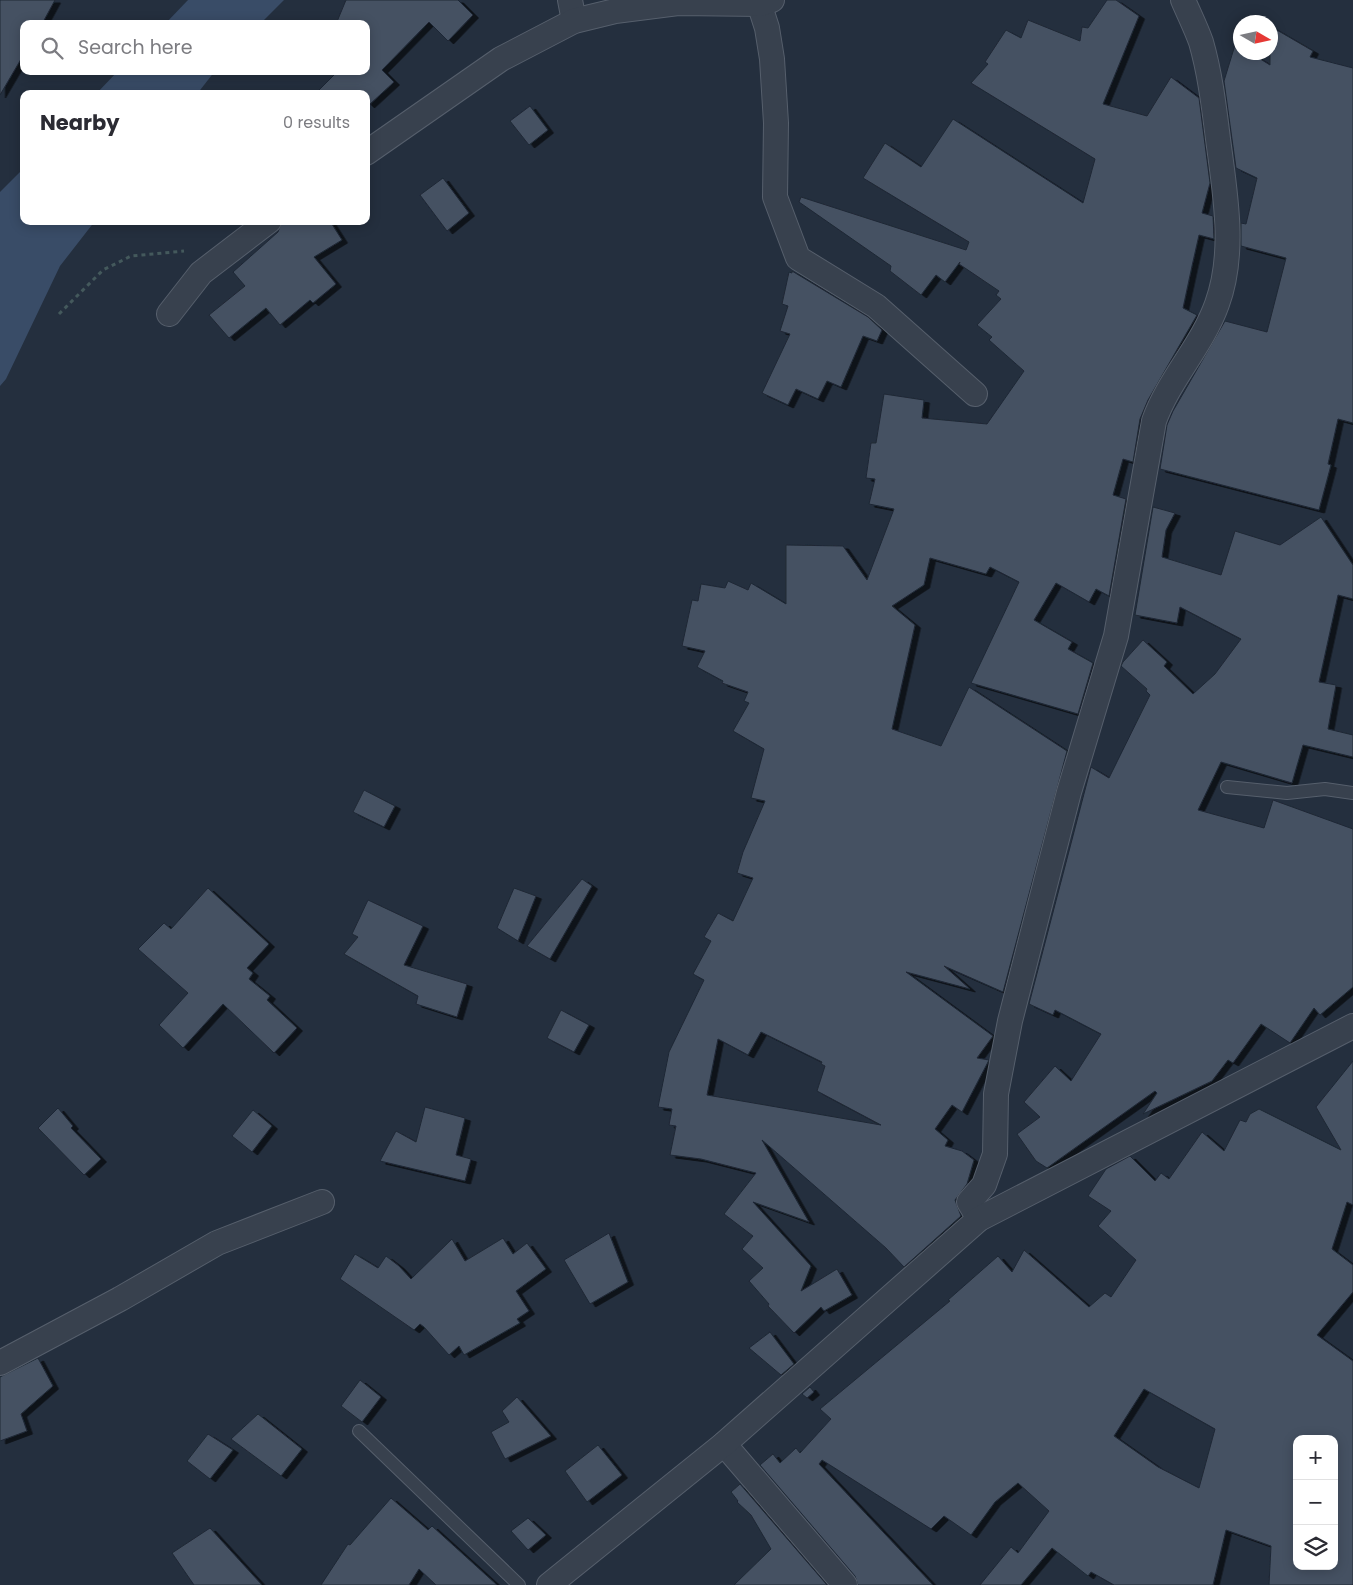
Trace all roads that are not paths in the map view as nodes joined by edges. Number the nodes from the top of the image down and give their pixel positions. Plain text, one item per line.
1 (1183, 0) edge
2 (764, 1) edge
3 (572, 10) edge
4 (370, 150) edge
5 (264, 225) edge
6 (168, 314) dead end
7 (975, 394) dead end
8 (1227, 787) dead end
9 (1353, 793) edge
10 (1353, 1026) edge
11 (322, 1202) dead end
12 (979, 1219) junction
13 (0, 1363) edge
14 (359, 1431) dead end
15 (724, 1444) junction
16 (519, 1585) edge
17 (549, 1585) edge
18 (845, 1585) edge

1 - 12 street
2 - 3 street
2 - 7 street
3 - 4 street
5 - 6 street
8 - 9 lane
10 - 12 street
11 - 13 street
12 - 15 street
14 - 16 lane
15 - 17 street
15 - 18 street

